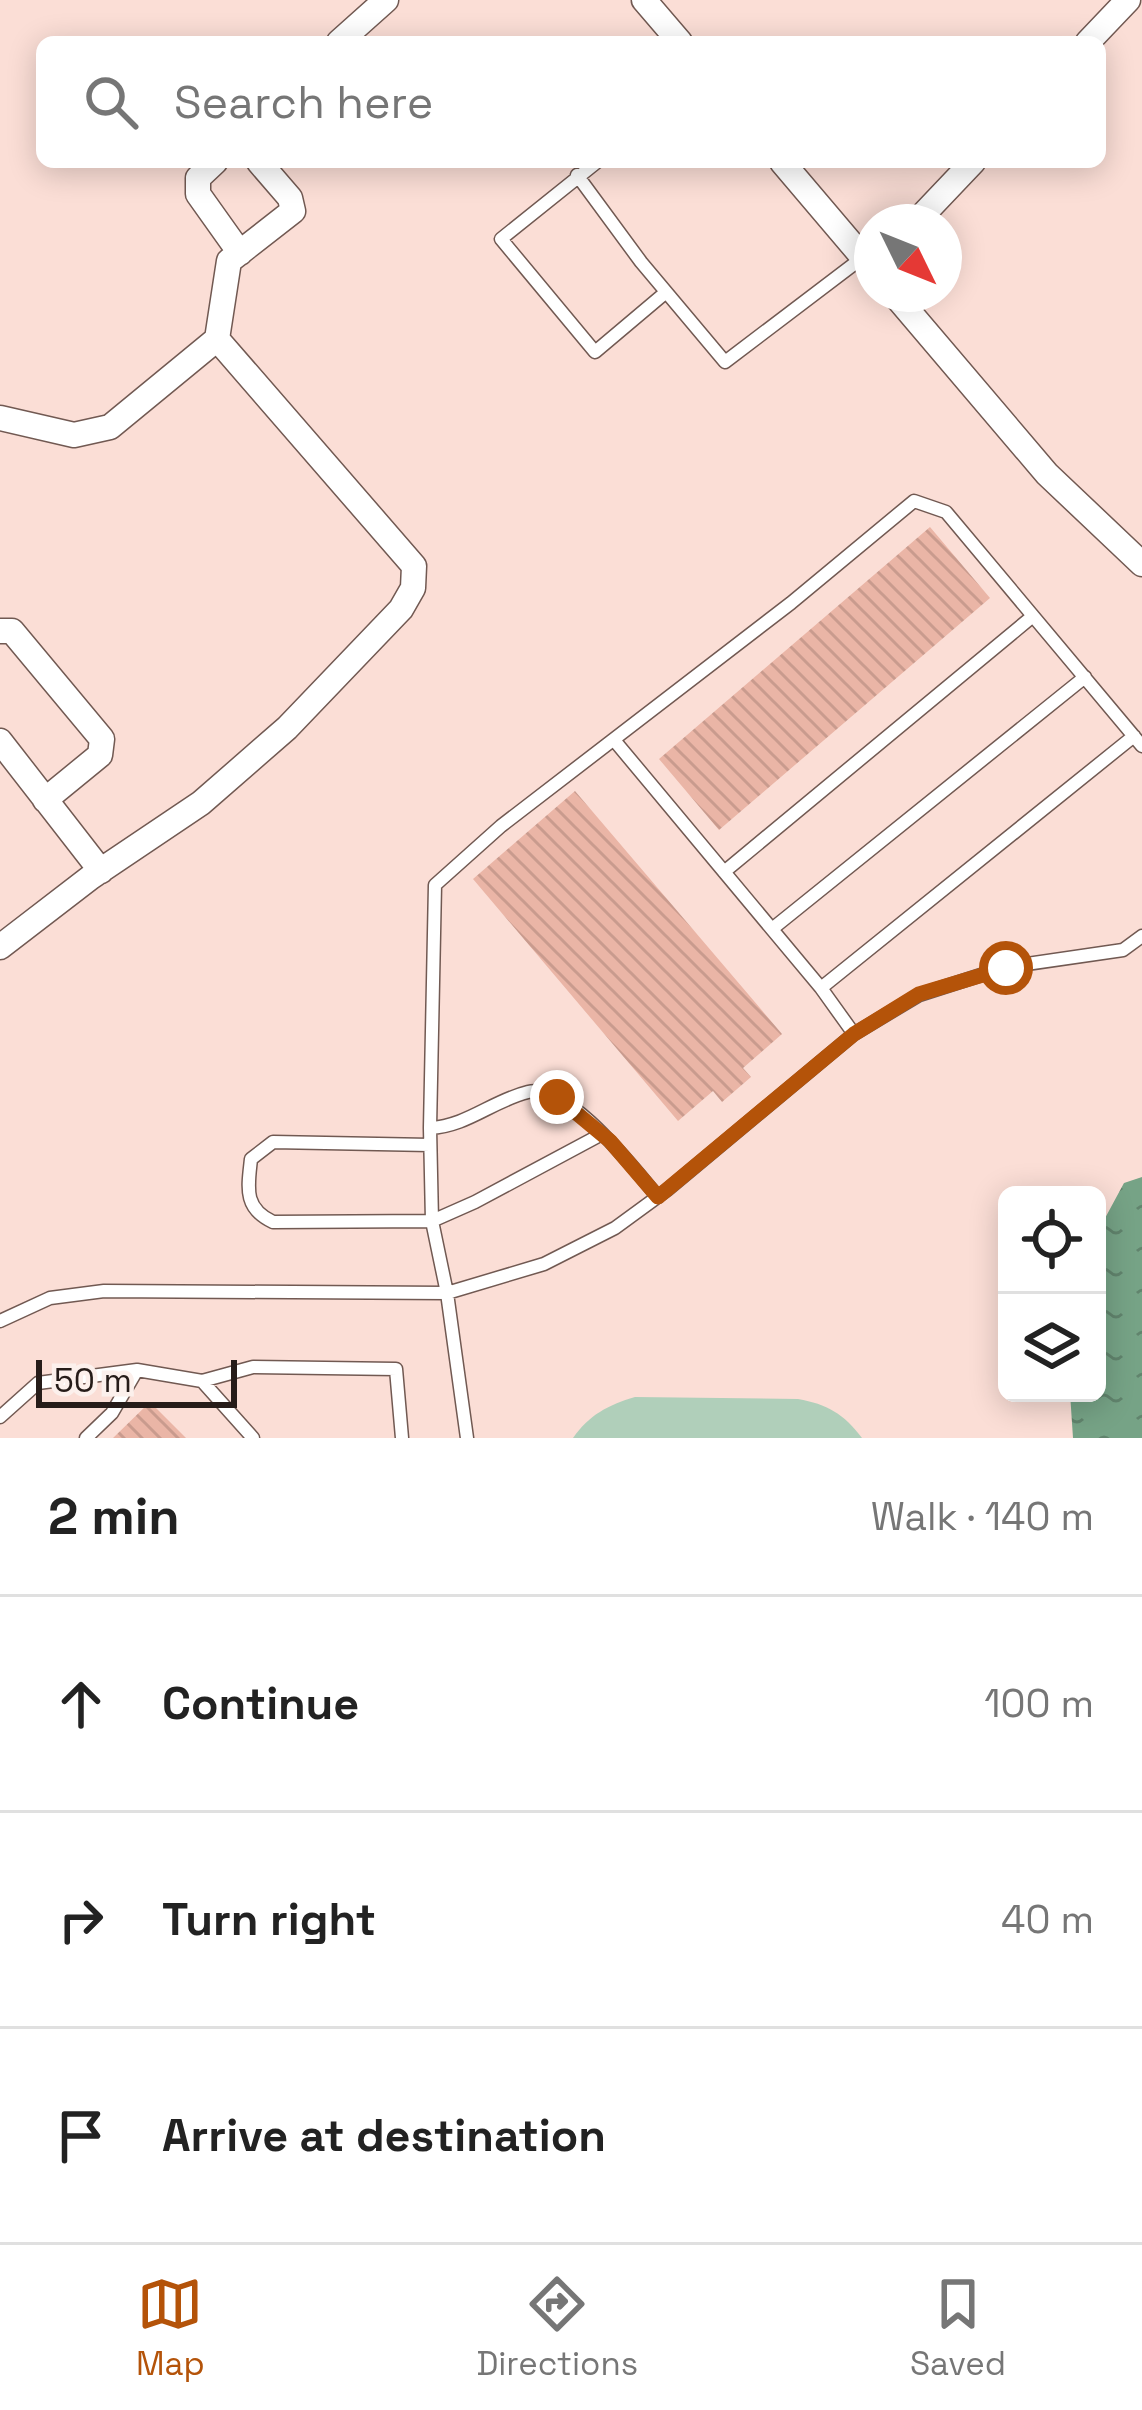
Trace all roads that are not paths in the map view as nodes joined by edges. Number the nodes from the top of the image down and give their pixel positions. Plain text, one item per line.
1 (386, 0) edge
2 (644, 0) edge
3 (1128, 0) edge
4 (346, 36) edge
5 (675, 36) edge
6 (1094, 36) edge
7 (209, 168) edge
8 (264, 168) edge
9 (588, 168) edge
10 (787, 168) edge
11 (967, 168) edge
12 (577, 175) junction
13 (933, 204) edge
14 (854, 242) edge
15 (240, 253) junction
16 (854, 264) edge
17 (665, 293) junction
18 (909, 312) edge
19 (217, 338) junction
20 (0, 418) edge
21 (1142, 564) edge
22 (1033, 616) junction
23 (0, 631) edge
24 (1084, 677) junction
25 (614, 740) junction
26 (0, 741) edge
27 (1138, 741) edge
28 (46, 800) junction
29 (101, 871) junction
30 (724, 872) junction
31 (772, 929) junction
32 (1142, 936) edge
33 (0, 947) edge
34 (821, 988) junction
35 (854, 1034) junction
36 (430, 1128) junction
37 (602, 1134) junction
38 (430, 1145) junction
39 (658, 1197) junction
40 (432, 1221) junction
41 (447, 1293) junction
42 (0, 1321) edge
43 (137, 1370) junction
44 (202, 1382) junction
45 (0, 1417) edge
46 (86, 1438) edge
47 (253, 1438) edge
48 (402, 1438) edge
49 (467, 1438) edge

1 - 4 street
2 - 5 street
3 - 6 street
7 - 15 street
8 - 15 street
9 - 12 lane
10 - 14 street
11 - 13 street
12 - 17 lane
12 - 17 lane
15 - 19 street
16 - 17 lane
18 - 21 street
19 - 20 street
19 - 29 street
22 - 24 lane
22 - 25 lane
22 - 30 lane
23 - 28 street
24 - 27 lane
24 - 31 lane
25 - 30 lane
25 - 36 lane
26 - 28 street
27 - 34 lane
28 - 29 street
29 - 33 street
30 - 31 lane
31 - 34 lane
32 - 35 lane
34 - 35 lane
35 - 39 lane
36 - 37 lane
36 - 38 lane
37 - 39 lane
37 - 40 lane
38 - 40 lane
38 - 40 lane
39 - 41 lane
40 - 41 lane
41 - 42 lane
41 - 49 lane
43 - 44 lane
43 - 45 lane
43 - 46 lane
44 - 47 lane
44 - 48 lane

